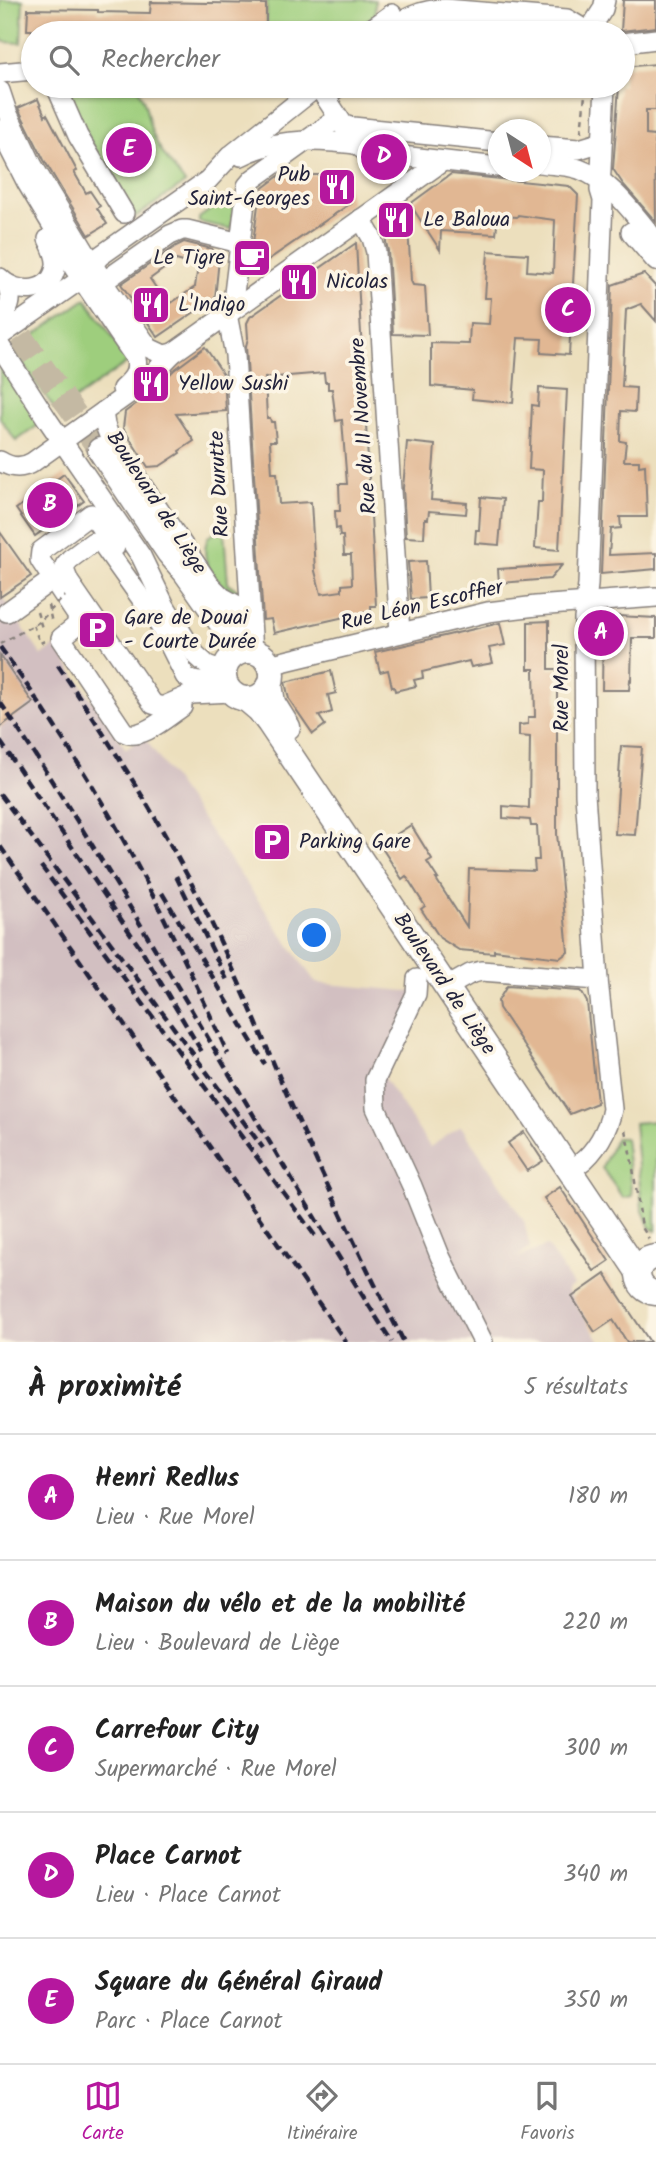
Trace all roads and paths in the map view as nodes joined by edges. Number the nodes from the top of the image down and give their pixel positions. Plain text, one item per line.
1 (484, 0) edge
2 (605, 0) edge
3 (410, 14) edge
4 (394, 21) edge
5 (432, 21) edge
6 (569, 21) edge
7 (587, 21) edge
8 (598, 21) edge
9 (656, 39) edge
10 (635, 42) edge
11 (656, 50) edge
12 (635, 51) edge
13 (21, 71) edge
14 (0, 73) edge
15 (0, 91) edge
16 (61, 98) edge
17 (315, 98) edge
18 (331, 98) edge
19 (585, 98) edge
20 (604, 98) edge
21 (0, 114) edge
22 (340, 122) junction
23 (0, 130) edge
24 (581, 133) dead end
25 (306, 140) junction
26 (488, 141) edge
27 (602, 142) junction
28 (356, 144) junction
29 (551, 147) edge
30 (0, 148) edge
31 (488, 158) edge
32 (443, 161) junction
33 (551, 165) edge
34 (488, 166) edge
35 (219, 167) junction
36 (580, 169) junction
37 (551, 172) edge
38 (602, 191) junction
39 (124, 212) dead end
40 (361, 219) junction
41 (656, 241) edge
42 (240, 243) junction
43 (656, 261) edge
44 (83, 269) junction
45 (4, 281) edge
46 (229, 312) junction
47 (0, 316) edge
48 (0, 326) edge
49 (0, 336) edge
50 (0, 346) edge
51 (173, 353) junction
52 (136, 388) junction
53 (103, 412) junction
54 (61, 437) junction
55 (0, 447) edge
56 (100, 450) tunnel mouth
57 (0, 461) edge
58 (169, 553) junction
59 (53, 579) junction
60 (65, 596) dead end
61 (656, 597) edge
62 (48, 602) dead end
63 (587, 602) junction
64 (145, 603) junction
65 (7, 612) dead end
66 (251, 613) junction
67 (38, 622) junction
68 (33, 625) junction
69 (35, 631) dead end
70 (400, 633) junction
71 (0, 644) edge
72 (260, 663) junction
73 (231, 681) junction
74 (203, 692) junction
75 (417, 979) dead end
76 (598, 980) junction
77 (452, 984) junction
78 (612, 1109) junction
79 (579, 1164) junction
80 (652, 1275) edge
81 (484, 1342) edge

1 - 7 street
2 - 8 street
3 - 4 street
3 - 5 street
3 - 6 street
9 - 10 street
11 - 12 street
13 - 14 street
15 - 44 street
16 - 39 street
17 - 35 street
18 - 22 street
19 - 24 path
20 - 27 street, Rue Morel
21 - 44 street
22 - 25 street, Rue Durutte
22 - 26 street
22 - 28 street
23 - 44 street
25 - 28 street
25 - 35 street
25 - 42 street, Rue Durutte
27 - 29 street
27 - 36 street
27 - 38 street, Rue Morel
28 - 31 street
28 - 32 street
30 - 44 street
32 - 34 street
32 - 40 street
33 - 36 street
35 - 44 street
36 - 37 street
36 - 38 street
38 - 41 street
38 - 43 street
38 - 63 street, Rue Morel
40 - 46 street
40 - 70 street, Rue du 11 Novembre
42 - 44 street
42 - 46 street, Rue Durutte
44 - 45 street
44 - 48 street
44 - 49 street
44 - 51 street
44 - 52 street
44 - 54 street
45 - 47 street
46 - 51 street
46 - 66 street, Rue Durutte
50 - 54 street
51 - 52 street
52 - 53 street
53 - 54 street
53 - 66 street, Boulevard de Liège
54 - 55 street
54 - 57 street
54 - 73 street
56 - 58 main road, Boulevard de Liège
58 - 72 main road, Boulevard de Liège
58 - 73 main road, Boulevard de Liège
59 - 64 street
59 - 65 street
59 - 74 street
60 - 67 path, bridge
61 - 63 street, Rue Léon Escoffier
62 - 67 path, bridge
63 - 70 street, Rue Léon Escoffier
63 - 76 street, Rue Morel
64 - 73 street
64 - 74 street
66 - 72 street, Rue Durutte
67 - 68 path, bridge
68 - 69 path, bridge
68 - 71 path, bridge
70 - 72 street, Rue Léon Escoffier
72 - 73 main road
72 - 73 main road
72 - 77 main road, Boulevard de Liège
73 - 74 street
73 - 77 main road, Boulevard de Liège
75 - 81 street
76 - 77 street
76 - 78 street, Rue Morel
77 - 79 main road, Boulevard de Liège
77 - 80 main road, Boulevard de Liège
78 - 79 street, Rue Morel
78 - 80 path
79 - 80 main road, Boulevard de Liège

